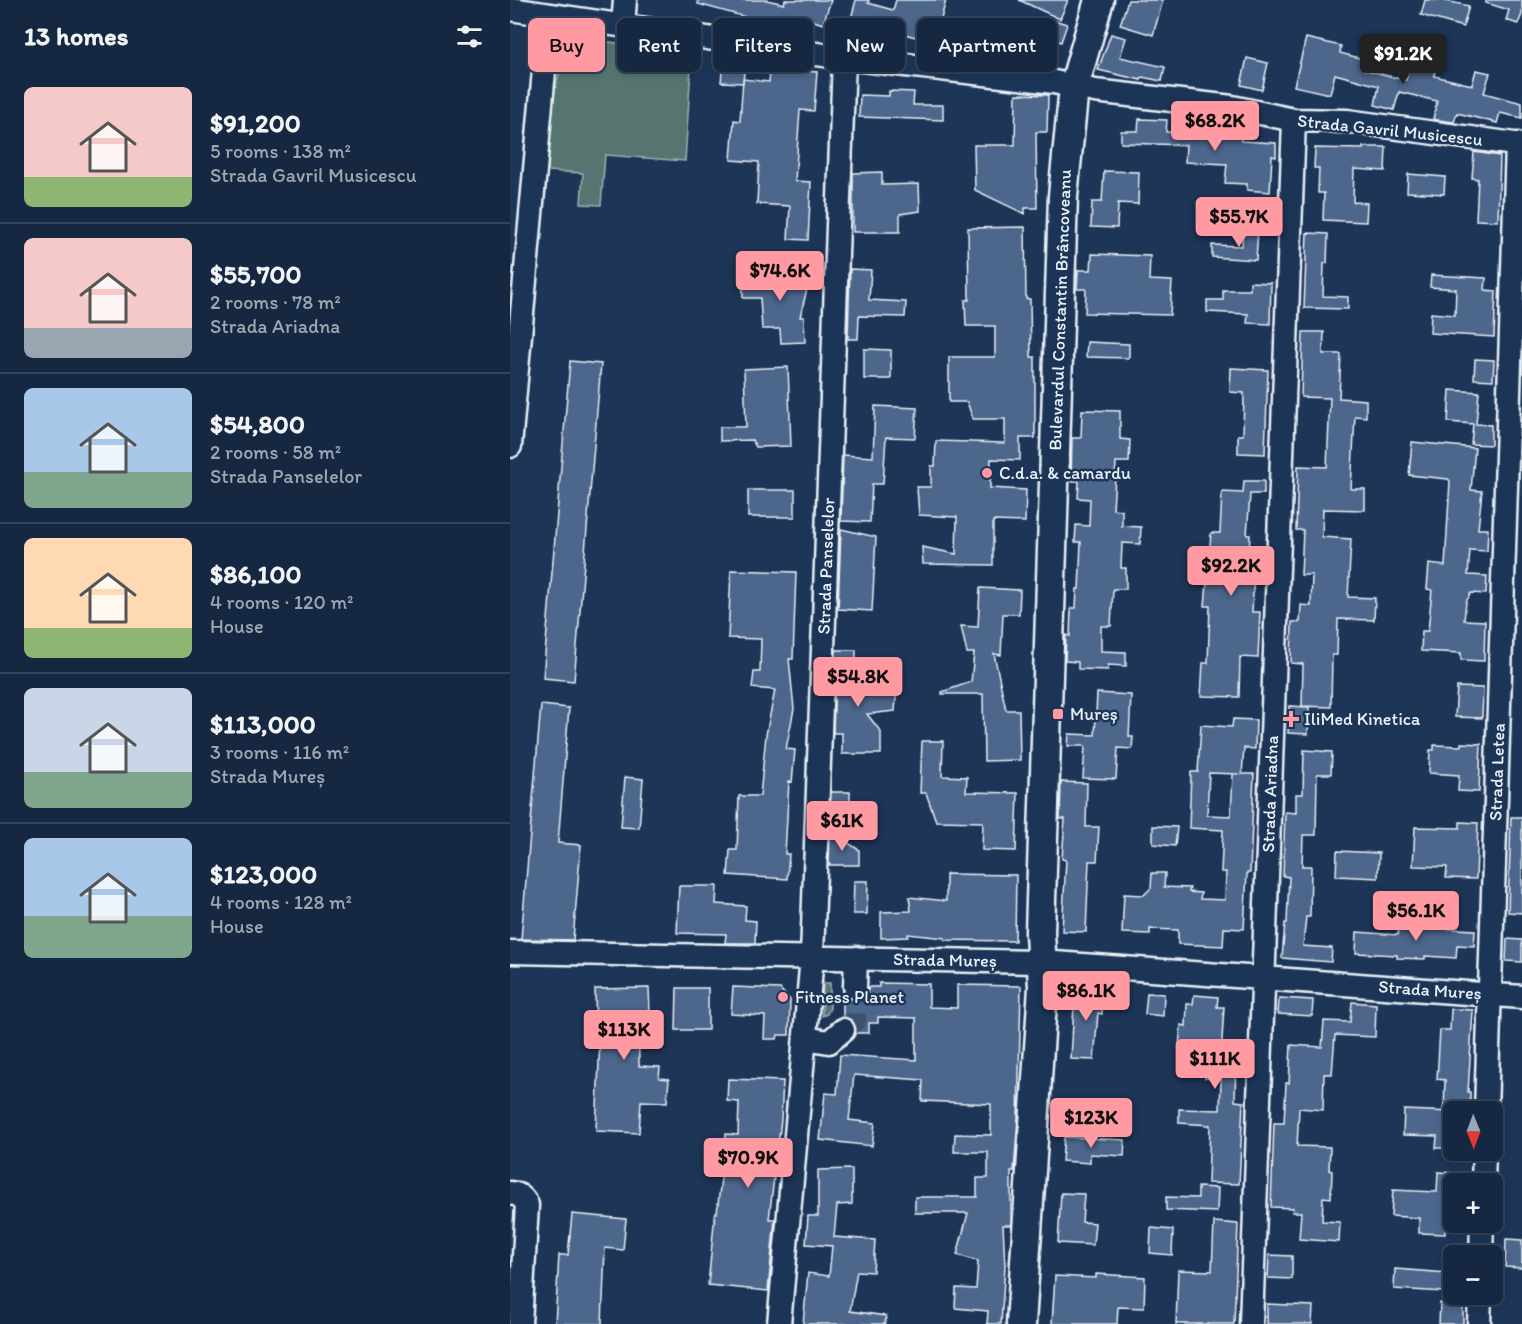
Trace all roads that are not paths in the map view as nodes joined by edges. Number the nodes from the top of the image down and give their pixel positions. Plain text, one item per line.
1 (625, 0) edge
2 (1099, 0) edge
3 (510, 9) edge
4 (549, 15) junction
5 (624, 18) edge
6 (617, 25) edge
7 (701, 37) edge
8 (825, 55) edge
9 (905, 65) edge
10 (844, 72) edge
11 (1074, 87) junction
12 (1294, 120) junction
13 (1520, 145) edge
14 (510, 446) edge
15 (510, 952) edge
16 (812, 957) junction
17 (856, 958) junction
18 (1041, 962) junction
19 (1263, 978) junction
20 (855, 987) tunnel mouth
21 (1490, 995) junction
22 (1522, 997) edge
23 (843, 1030) tunnel mouth
24 (805, 1038) junction
25 (1486, 1101) edge
26 (510, 1193) edge
27 (1480, 1305) edge
28 (520, 1324) edge
29 (779, 1324) edge
30 (1021, 1324) edge
31 (1251, 1324) edge
32 (1479, 1324) edge

1 - 5 street
2 - 11 main road, Bulevardul Constantin Brâncoveanu
3 - 4 street, Strada Gavril Musicescu
4 - 6 street, Strada Gavril Musicescu
4 - 14 street
7 - 8 street, Strada Gavril Musicescu
9 - 11 street, Strada Gavril Musicescu
10 - 16 street, Strada Panselelor
11 - 12 street, Strada Gavril Musicescu
11 - 18 main road, Bulevardul Constantin Brâncoveanu
12 - 13 street, Strada Gavril Musicescu
12 - 19 street, Strada Ariadna
13 - 21 street, Strada Letea
15 - 16 street, Strada Mureș
16 - 17 street, Strada Mureș
16 - 24 street, Strada Panselelor
17 - 18 street, Strada Mureș
17 - 20 street
18 - 19 street, Strada Mureș
18 - 30 main road, Bulevardul Constantin Brâncoveanu
19 - 21 street, Strada Mureș
19 - 31 street, Strada Ariadna
21 - 22 street, Strada Mureș
21 - 25 street, Strada Letea
23 - 24 street
24 - 29 street, Strada Panselelor
26 - 28 street
27 - 32 street

